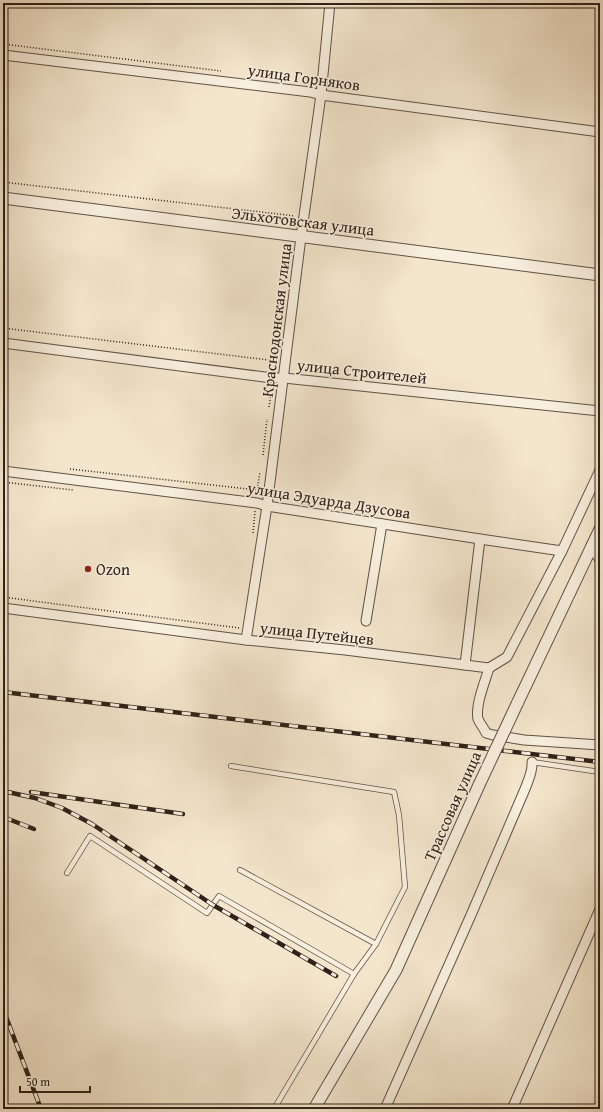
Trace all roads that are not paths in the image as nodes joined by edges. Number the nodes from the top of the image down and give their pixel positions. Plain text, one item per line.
1 (330, 3) edge
2 (3, 55) edge
3 (321, 95) junction
4 (600, 132) edge
5 (3, 198) edge
6 (301, 237) junction
7 (600, 275) edge
8 (3, 343) edge
9 (284, 378) junction
10 (600, 412) edge
11 (600, 470) edge
12 (3, 471) edge
13 (267, 506) junction
14 (382, 524) junction
15 (600, 529) edge
16 (480, 540) junction
17 (591, 546) junction
18 (562, 551) junction
19 (600, 560) edge
20 (3, 608) edge
21 (366, 621) dead end
22 (246, 640) junction
23 (465, 665) junction
24 (489, 668) junction
25 (600, 745) edge
26 (532, 762) joint
27 (231, 766) dead end
28 (600, 772) edge
29 (240, 870) dead end
30 (68, 873) dead end
31 (600, 909) edge
32 (376, 944) junction
33 (354, 974) junction
34 (274, 1109) edge
35 (314, 1109) edge
36 (385, 1109) edge
37 (512, 1109) edge

1 - 3 street, Краснодонская улица
2 - 3 street, улица Горняков
3 - 4 street, улица Горняков
3 - 6 street, Краснодонская улица
5 - 6 street, Эльхотовская улица
6 - 7 street, Эльхотовская улица
6 - 9 street, Краснодонская улица
8 - 9 street, улица Строителей
9 - 10 street, улица Строителей
9 - 13 street, Краснодонская улица
11 - 18 street
12 - 13 street, улица Эдуарда Дзусова
13 - 14 street, улица Эдуарда Дзусова
13 - 22 street, Краснодонская улица
14 - 16 street, улица Эдуарда Дзусова
14 - 21 street
15 - 17 street, Трассовая улица
16 - 18 street, улица Эдуарда Дзусова
16 - 23 street
17 - 19 street
17 - 35 street, Трассовая улица, bridge
18 - 24 street
20 - 22 street, улица Путейцев
22 - 23 street, улица Путейцев
23 - 24 street, улица Путейцев
24 - 25 street
26 - 28 lane
26 - 36 street
27 - 32 lane
29 - 32 lane
30 - 33 lane
31 - 37 street
32 - 33 lane
33 - 34 lane

